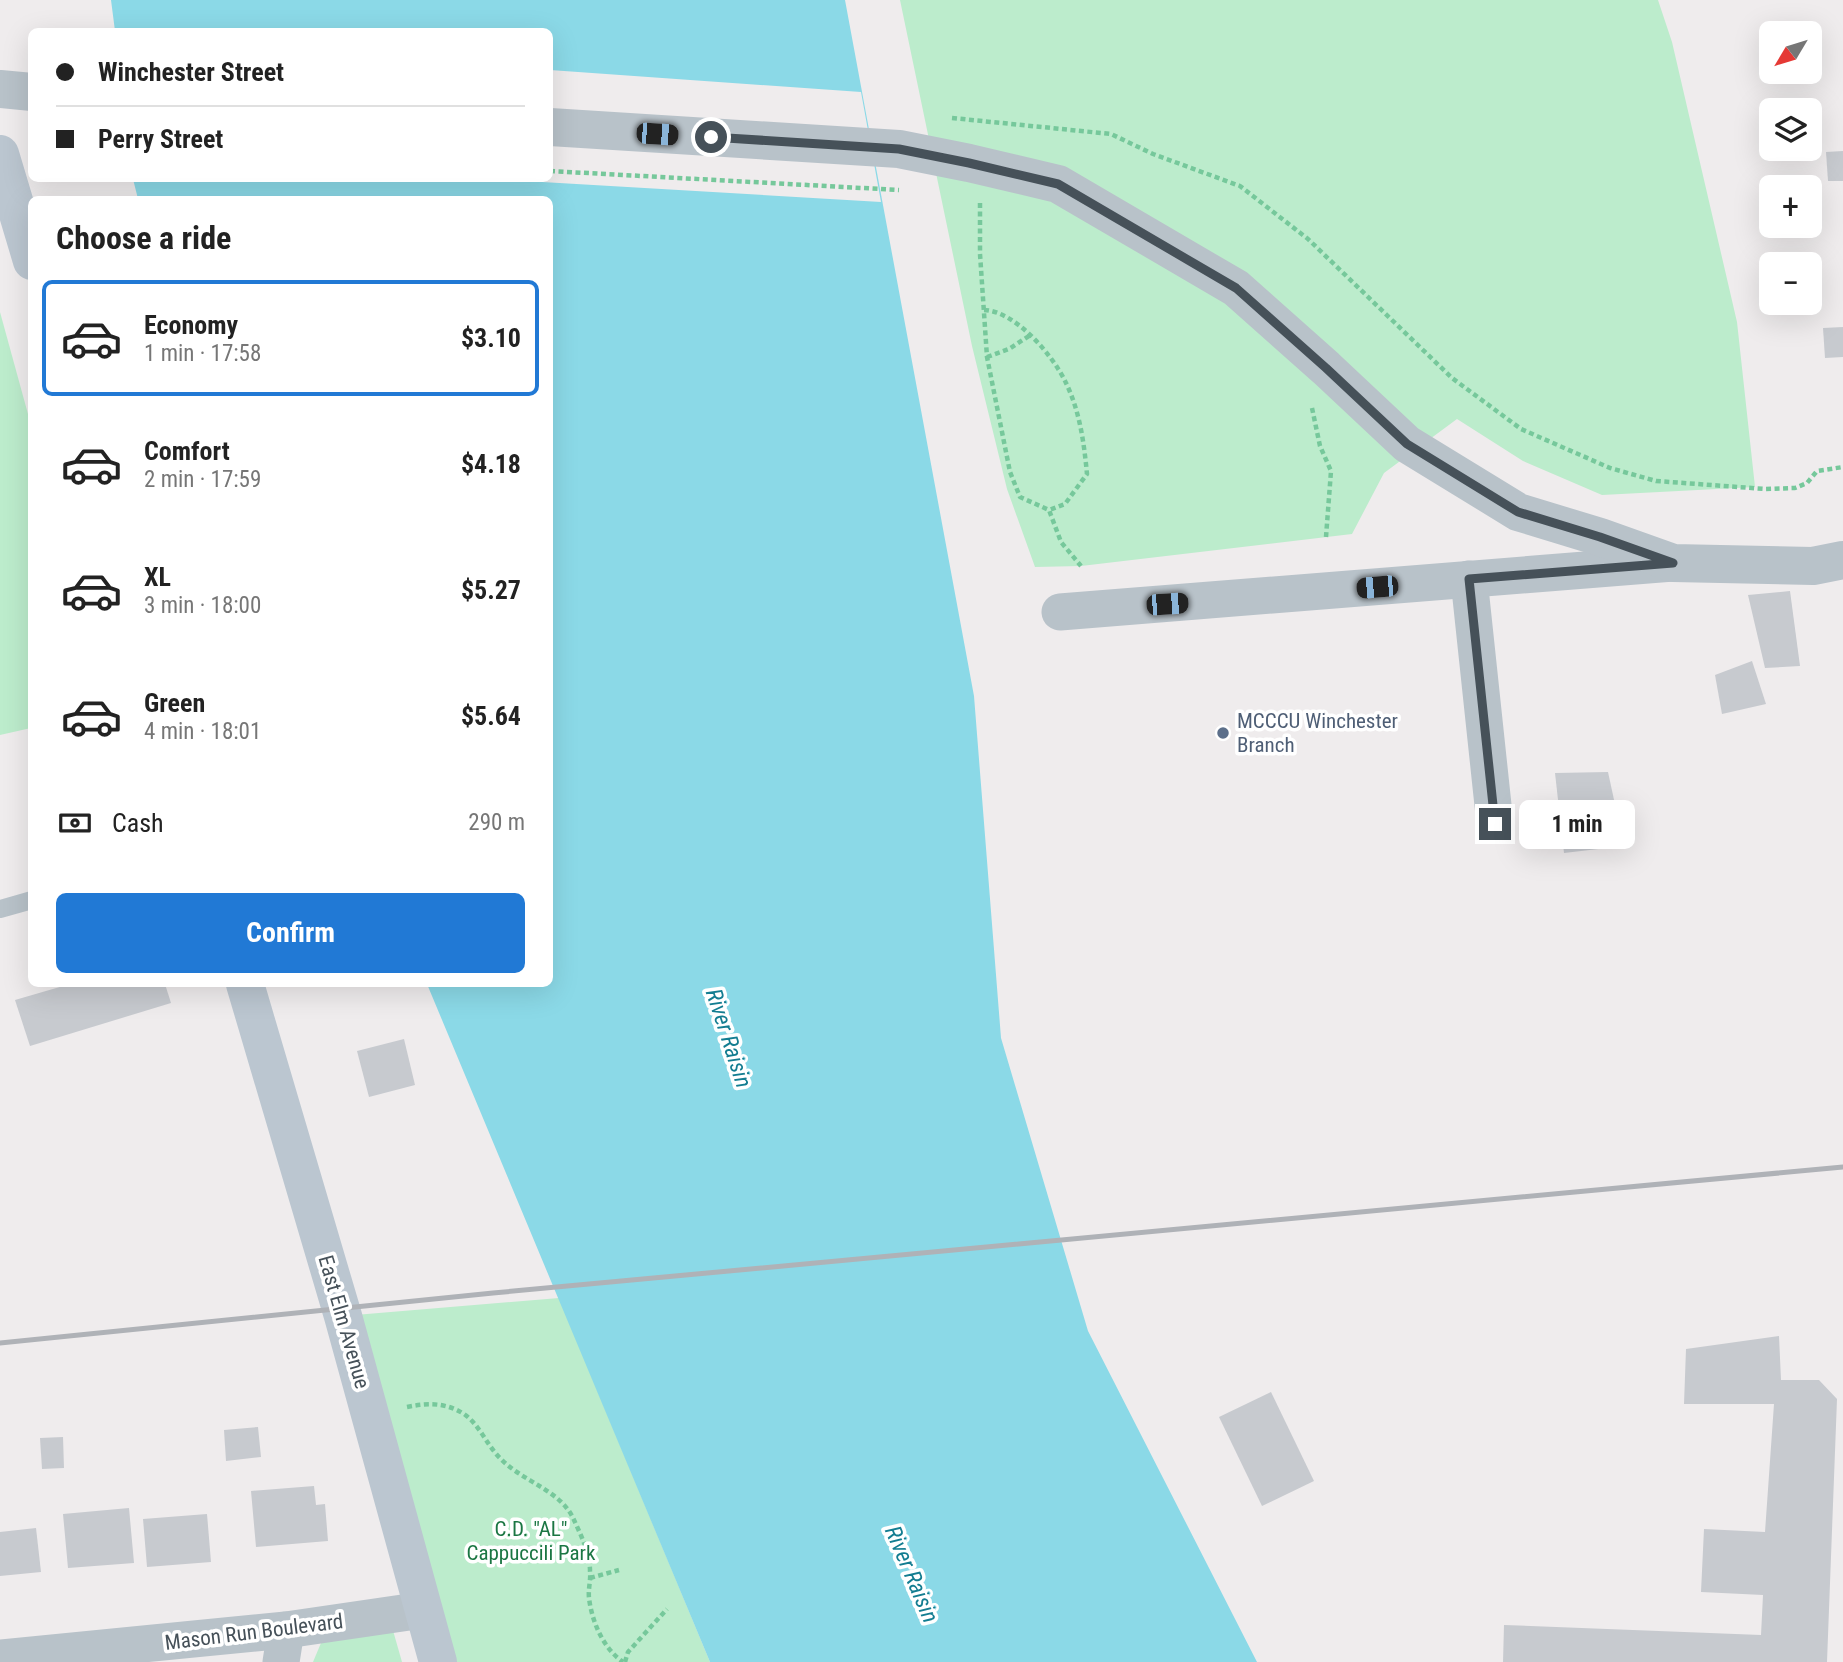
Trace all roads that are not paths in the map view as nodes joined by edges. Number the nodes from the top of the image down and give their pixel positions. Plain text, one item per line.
1 (0, 89) edge
2 (28, 92) edge
3 (553, 127) edge
4 (0, 155) edge
5 (28, 248) edge
6 (1843, 560) edge
7 (1673, 563) junction
8 (1469, 579) junction
9 (1060, 612) dead end
10 (1495, 824) dead end
11 (28, 901) edge
12 (0, 909) edge
13 (246, 987) edge
14 (424, 1610) junction
15 (283, 1646) edge
16 (0, 1658) edge
17 (438, 1662) edge

1 - 2 street
3 - 7 street
4 - 5 main road
6 - 7 street
7 - 8 street
8 - 9 street
8 - 10 street
11 - 12 lane
13 - 14 main road, East Elm Avenue
14 - 15 street, Mason Run Boulevard
14 - 17 main road, East Elm Avenue
15 - 16 street, Mason Run Boulevard

